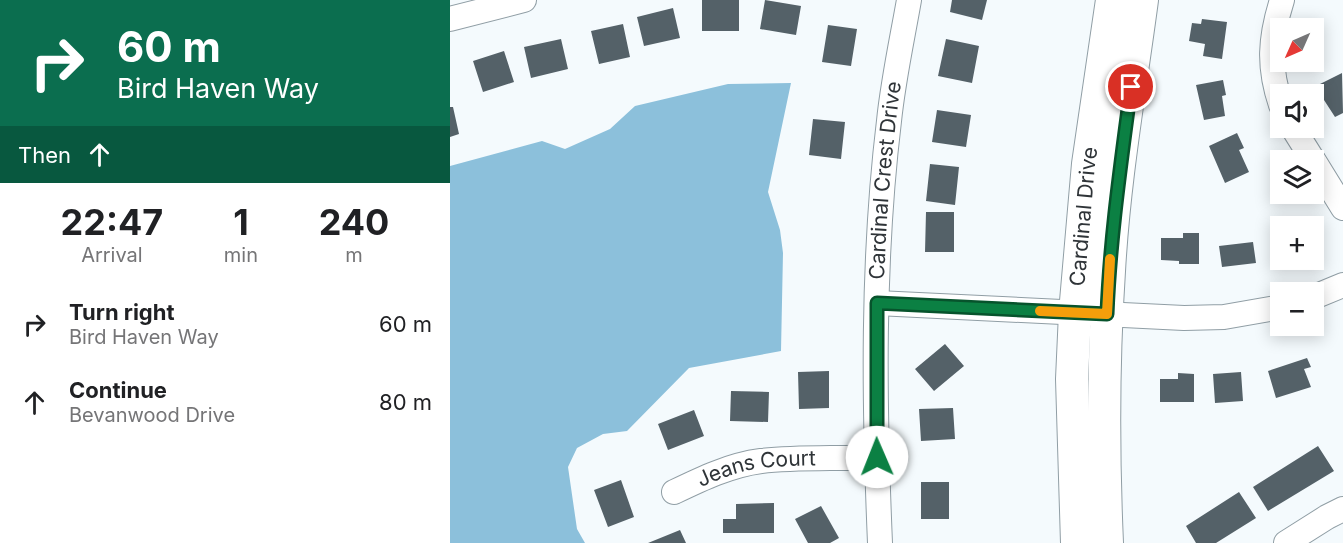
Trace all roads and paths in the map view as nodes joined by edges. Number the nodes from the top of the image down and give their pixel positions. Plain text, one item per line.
1 (524, 0) edge
2 (909, 0) edge
3 (1112, 0) edge
4 (1142, 0) edge
5 (1282, 0) edge
6 (450, 19) edge
7 (1275, 84) edge
8 (1324, 177) edge
9 (1343, 208) edge
10 (1343, 285) edge
11 (1324, 293) edge
12 (877, 303) junction
13 (1270, 309) edge
14 (1076, 313) junction
15 (1107, 314) junction
16 (877, 457) junction
17 (674, 492) dead end
18 (1343, 509) edge
19 (880, 543) edge
20 (1077, 543) edge
21 (1107, 543) edge
22 (1286, 543) edge

1 - 6 street
2 - 12 street, Cardinal Crest Drive
3 - 14 main road, Cardinal Drive
4 - 15 main road, Cardinal Drive
5 - 7 street
8 - 9 street
10 - 11 street
12 - 14 street
12 - 16 street, Cardinal Crest Drive
13 - 15 street
14 - 15 street
14 - 20 main road, Cardinal Drive
15 - 21 main road, Cardinal Drive
16 - 17 street, Jeans Court
16 - 19 street, Cardinal Crest Drive
18 - 22 street

